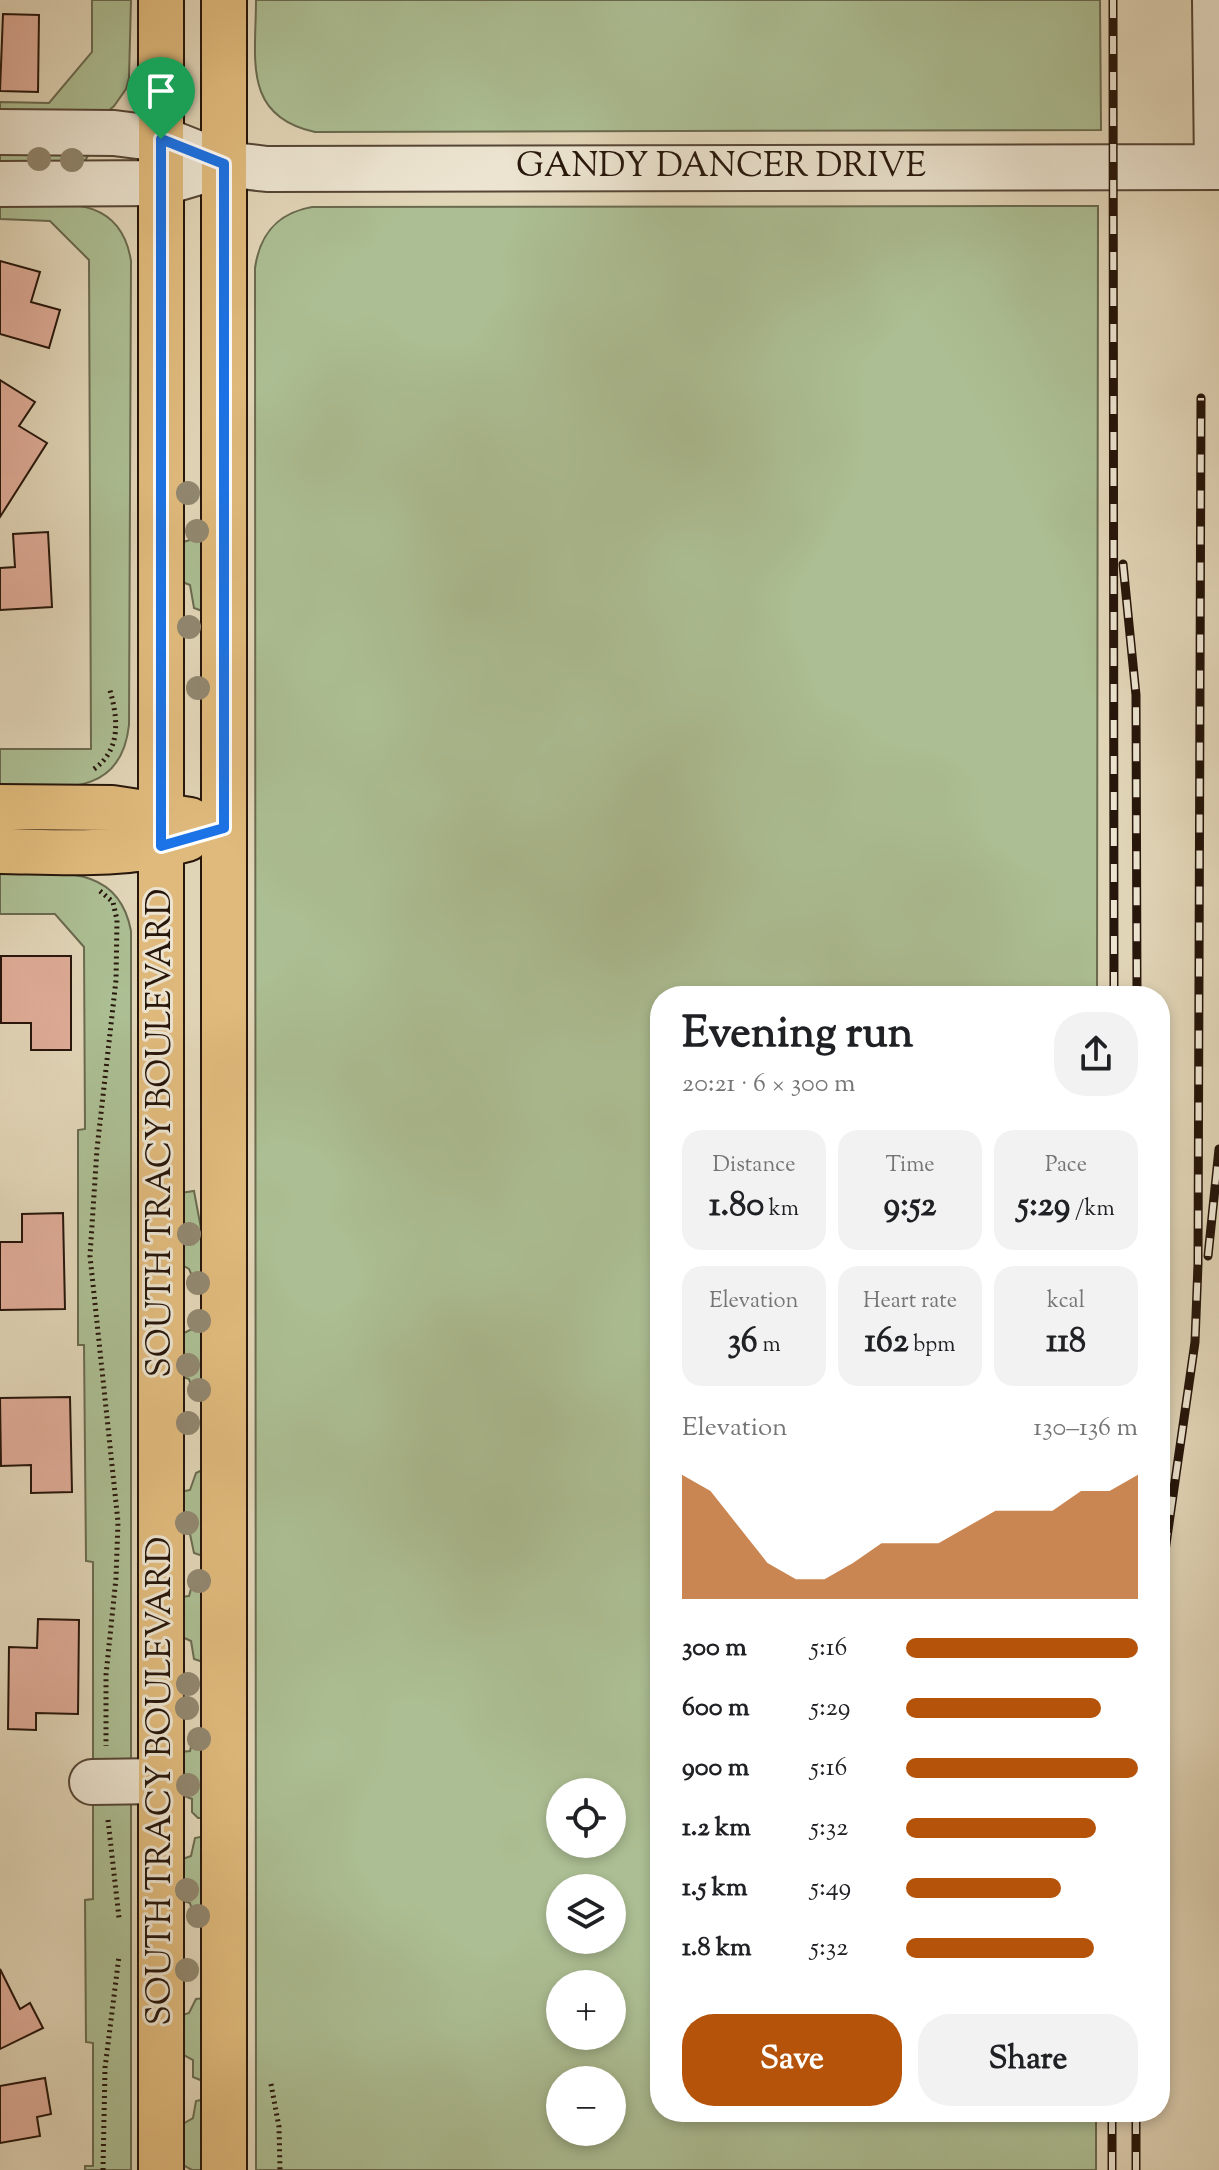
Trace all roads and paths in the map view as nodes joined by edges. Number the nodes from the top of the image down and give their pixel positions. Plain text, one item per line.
1 (161, 0) edge
2 (224, 0) edge
3 (1215, 0) edge
4 (0, 132) edge
5 (161, 139) junction
6 (224, 164) junction
7 (1218, 166) edge
8 (162, 183) junction
9 (0, 184) edge
10 (109, 687) dead end
11 (93, 770) dead end
12 (0, 807) edge
13 (224, 828) junction
14 (162, 830) junction
15 (0, 851) edge
16 (88, 887) dead end
17 (161, 1781) junction
18 (99, 1782) junction
19 (120, 1933) dead end
20 (119, 1945) dead end
21 (271, 2084) dead end
22 (103, 2170) edge
23 (161, 2170) edge
24 (224, 2170) edge
25 (280, 2170) edge

1 - 5 main road, SOUTH TRACY BOULEVARD
2 - 6 main road, SOUTH TRACY BOULEVARD
3 - 7 street
4 - 5 street
5 - 6 street
5 - 8 main road, SOUTH TRACY BOULEVARD
6 - 7 street, GANDY DANCER DRIVE
6 - 8 street
6 - 13 main road, SOUTH TRACY BOULEVARD
8 - 9 street
8 - 14 main road, SOUTH TRACY BOULEVARD
10 - 11 path
12 - 14 main road
13 - 14 main road
13 - 24 main road, SOUTH TRACY BOULEVARD
14 - 15 main road
14 - 17 main road, SOUTH TRACY BOULEVARD
16 - 18 path
17 - 18 street
17 - 23 main road, SOUTH TRACY BOULEVARD
18 - 19 path
20 - 22 path
21 - 25 path

